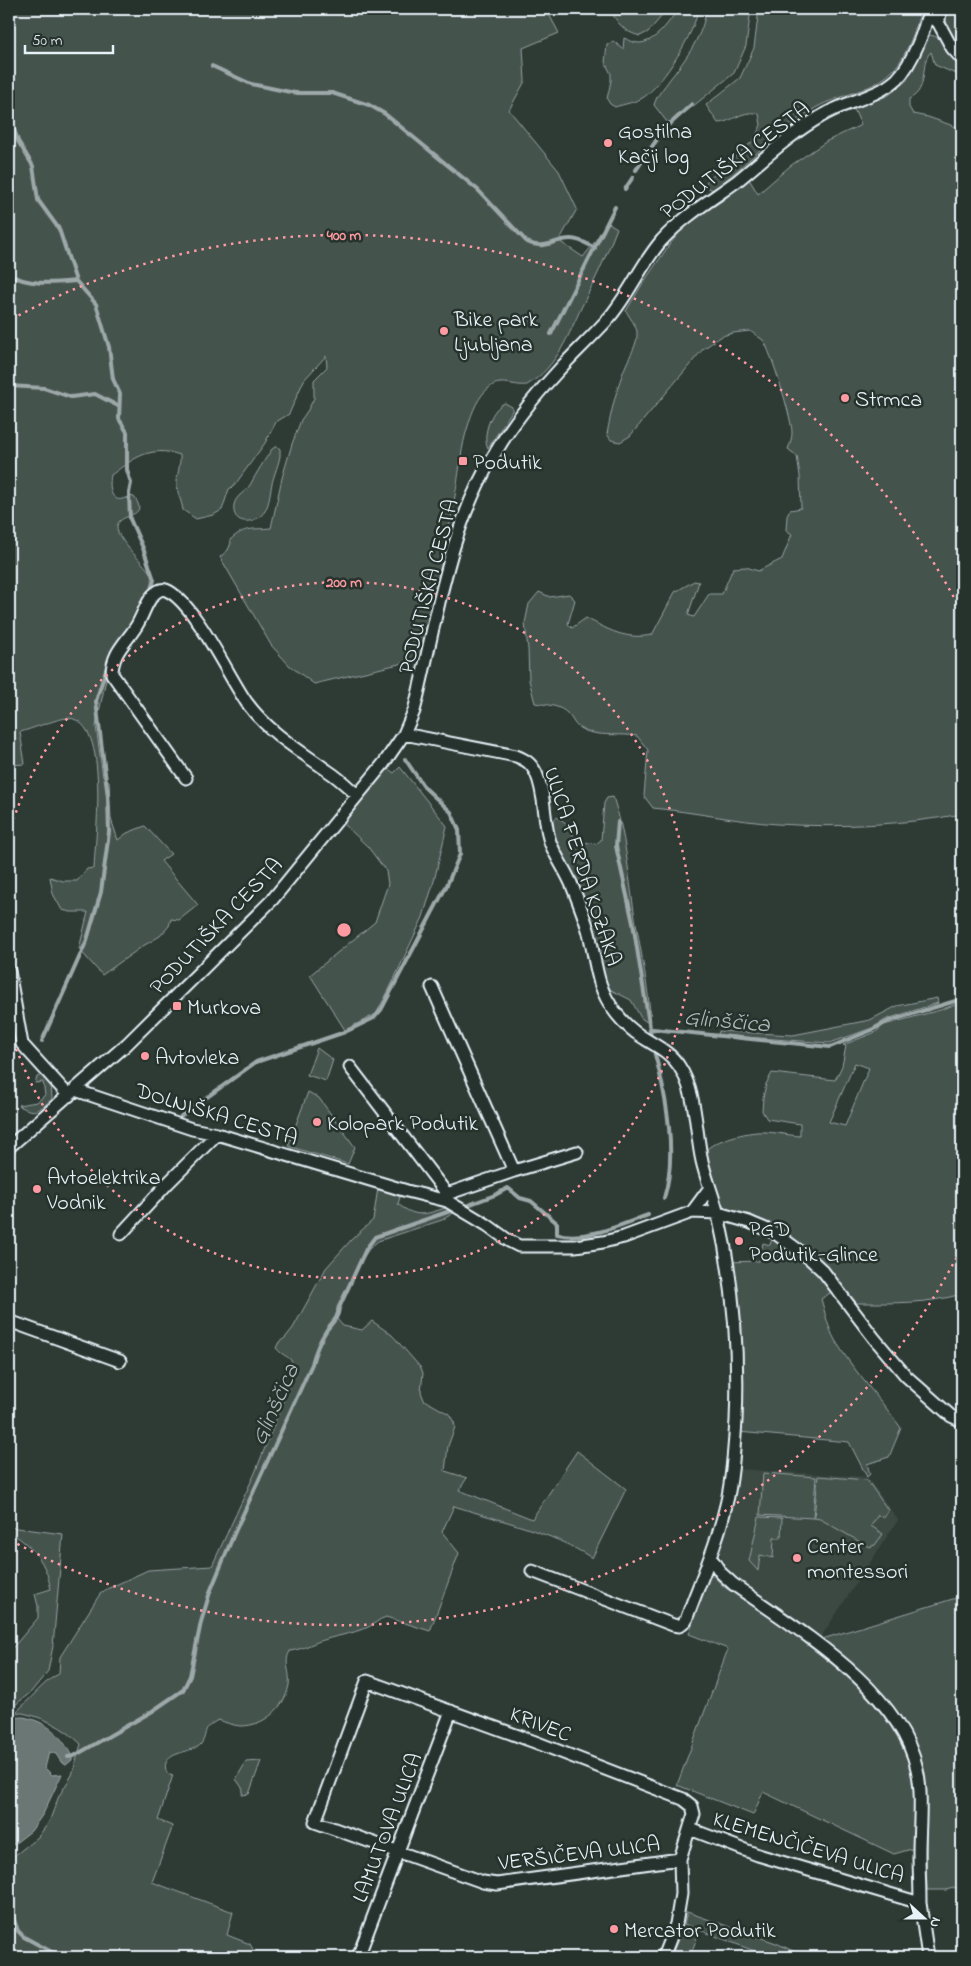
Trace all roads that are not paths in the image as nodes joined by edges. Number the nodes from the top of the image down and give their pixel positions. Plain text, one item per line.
1 (941, 9) edge
2 (928, 12) edge
3 (938, 22) junction
4 (962, 59) edge
5 (404, 734) junction
6 (186, 778) dead end
7 (358, 795) junction
8 (9, 970) edge
9 (432, 986) dead end
10 (350, 1067) dead end
11 (72, 1093) junction
12 (217, 1134) junction
13 (9, 1147) edge
14 (577, 1152) dead end
15 (514, 1171) junction
16 (709, 1189) junction
17 (449, 1200) junction
18 (692, 1212) junction
19 (718, 1213) junction
20 (122, 1234) dead end
21 (9, 1321) edge
22 (120, 1362) dead end
23 (962, 1421) edge
24 (711, 1558) junction
25 (532, 1571) dead end
26 (451, 1711) junction
27 (315, 1822) joint
28 (690, 1829) junction
29 (398, 1852) junction
30 (680, 1859) junction
31 (920, 1903) junction
32 (358, 1957) edge
33 (663, 1957) edge
34 (928, 1957) edge

1 - 3 street
2 - 3 street
2 - 5 street, PODUTIŠKA CESTA
3 - 4 street
5 - 7 street, PODUTIŠKA CESTA
5 - 16 street, ULICA FERDA KOZAKA
6 - 7 street
7 - 11 street, PODUTIŠKA CESTA
8 - 11 street
9 - 15 street
10 - 17 street
11 - 12 street, DOLNIŠKA CESTA
11 - 13 street, PODUTIŠKA CESTA
12 - 17 street, DOLNIŠKA CESTA
12 - 20 street
14 - 15 street
15 - 17 street
16 - 18 street
16 - 19 street
17 - 18 street, DOLNIŠKA CESTA
18 - 19 street, DOLNIŠKA CESTA
19 - 23 street, DOLNIŠKA CESTA
19 - 24 street
21 - 22 street
24 - 25 street
24 - 31 street
26 - 27 street, KRIVEC
26 - 28 street, KRIVEC
26 - 29 street, LAMUTOVA ULICA
27 - 29 street, VERŠIČEVA ULICA
28 - 30 street, KRIVEC
28 - 31 street, KLEMENČIČEVA ULICA
29 - 30 street, VERŠIČEVA ULICA
29 - 32 street, LAMUTOVA ULICA
30 - 33 street, KRIVEC
31 - 34 street, KLEMENČIČEVA ULICA

